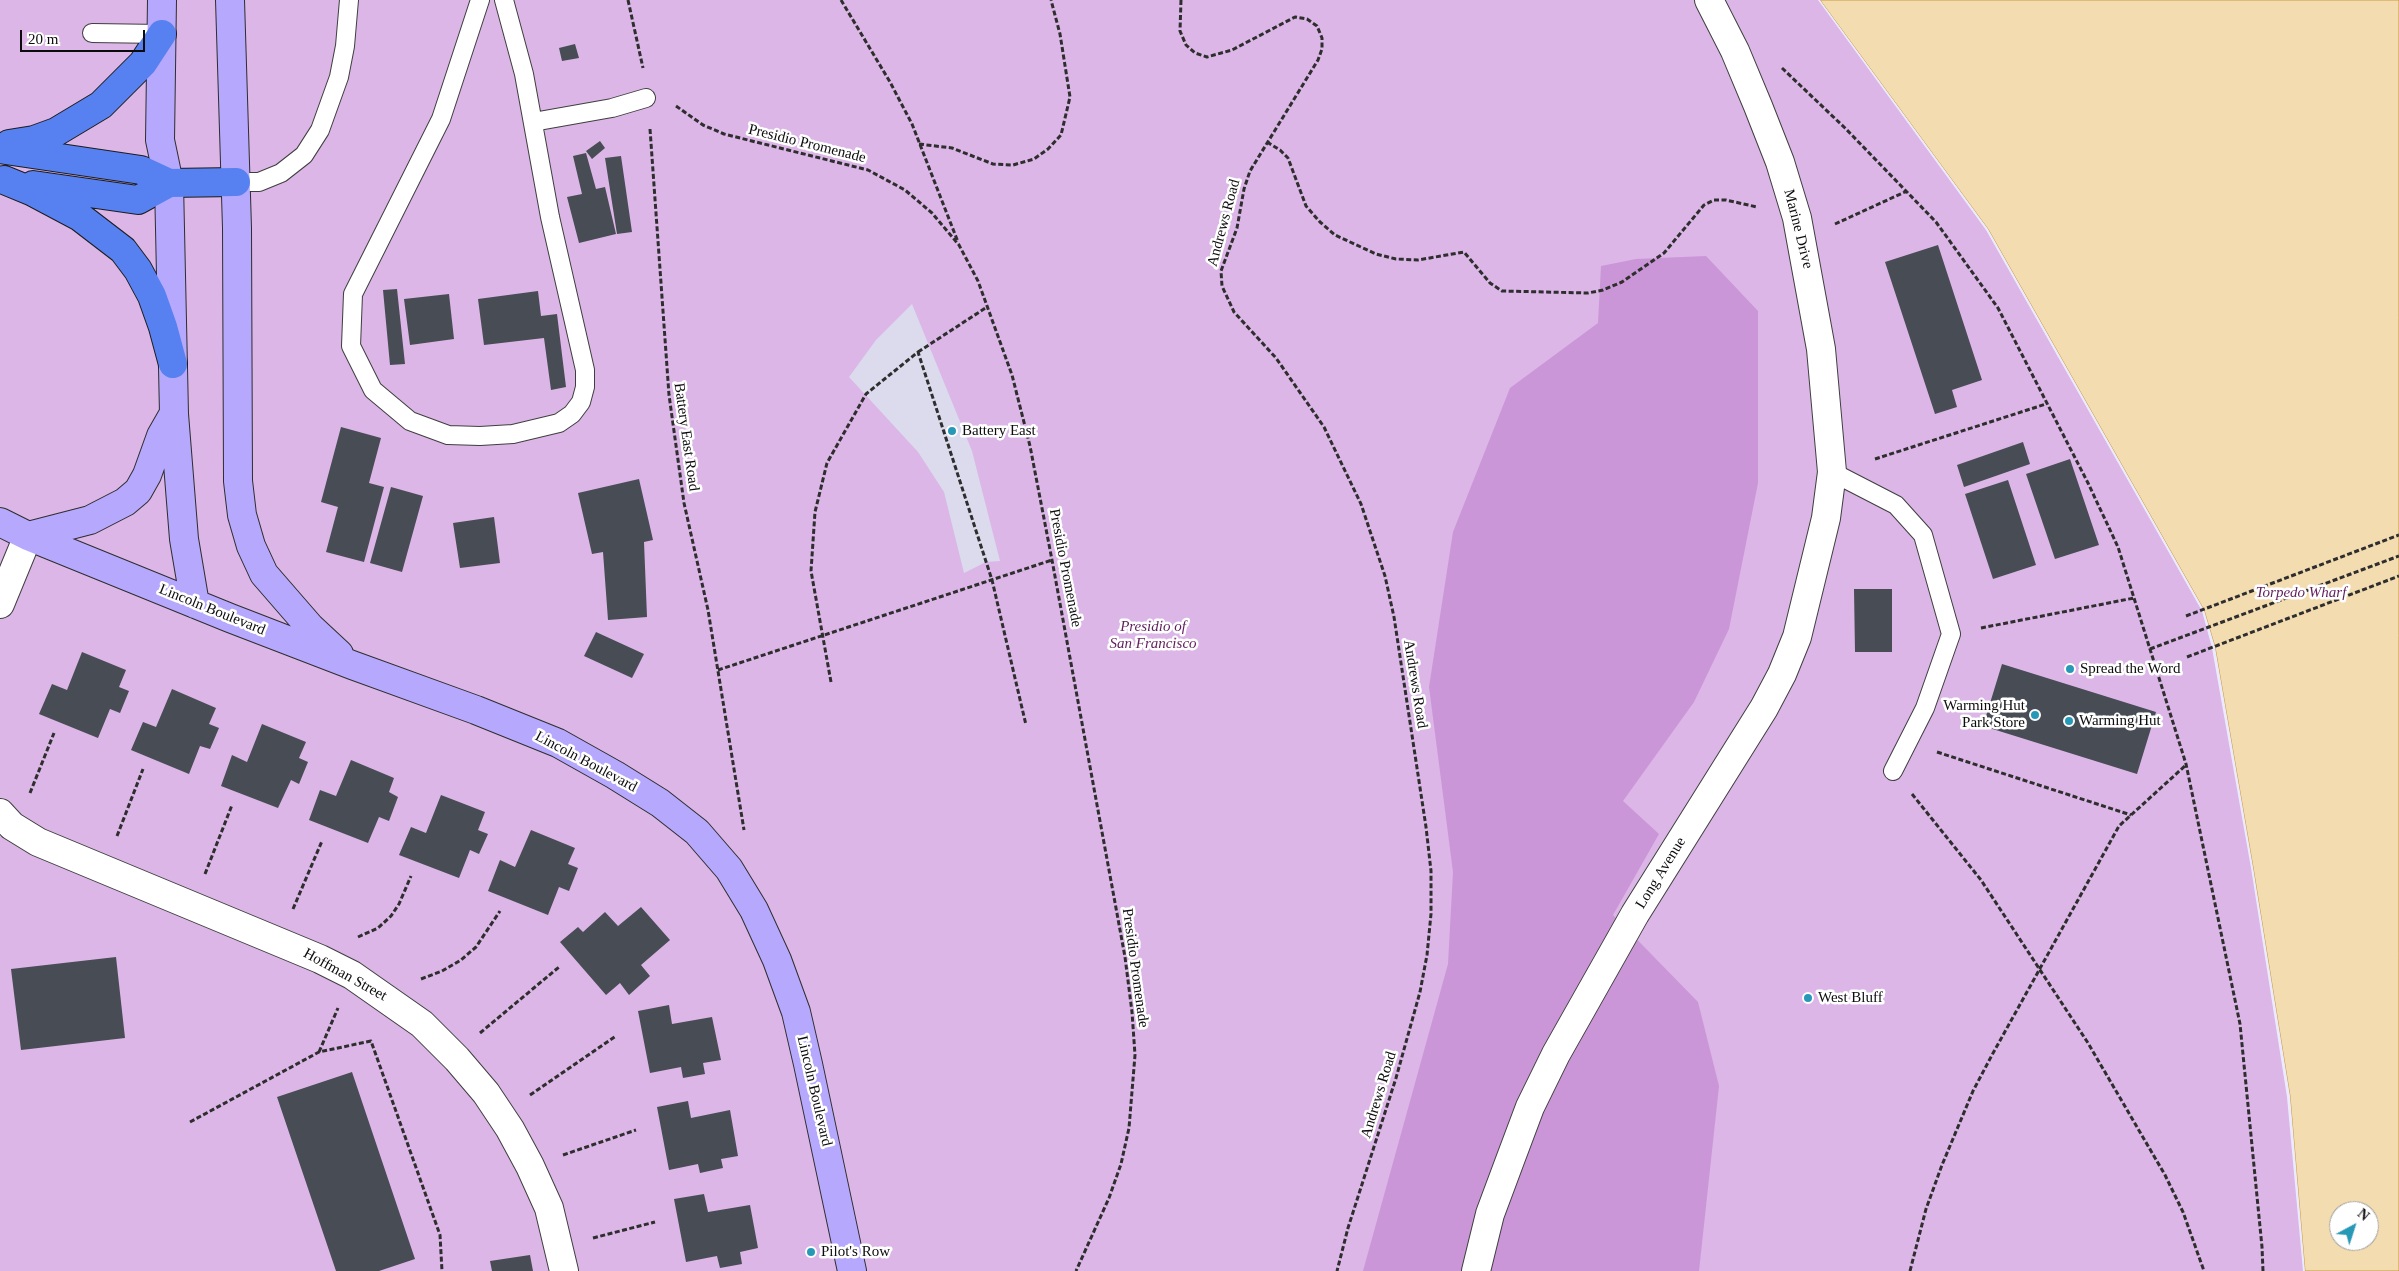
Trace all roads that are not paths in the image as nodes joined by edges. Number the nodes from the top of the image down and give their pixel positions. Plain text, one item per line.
1 (162, 0) edge
2 (230, 0) edge
3 (349, 0) edge
4 (480, 0) edge
5 (504, 0) edge
6 (1709, 0) edge
7 (92, 33) dead end
8 (162, 34) junction
9 (646, 98) road end
10 (533, 122) junction
11 (0, 144) edge
12 (0, 149) edge
13 (2, 180) edge
14 (236, 182) junction
15 (169, 183) junction
16 (173, 364) junction
17 (174, 414) junction
18 (1832, 472) junction
19 (0, 522) edge
20 (28, 536) junction
21 (0, 604) edge
22 (195, 604) junction
23 (352, 665) junction
24 (1893, 772) road end
25 (8, 821) edge
26 (562, 1259) edge
27 (852, 1271) edge
28 (1476, 1271) edge

1 - 8 street
2 - 14 street
3 - 14 lane
4 - 10 lane
5 - 10 lane
6 - 18 street, Marine Drive
7 - 8 lane
8 - 11 highway
8 - 15 street
9 - 10 lane
12 - 15 highway
13 - 15 highway
13 - 16 highway
14 - 15 highway
14 - 23 street
15 - 16 street
16 - 17 street
17 - 20 street
17 - 22 street
18 - 24 lane
18 - 28 street, Long Avenue
19 - 20 street, Lincoln Boulevard
20 - 21 street
20 - 22 street, Lincoln Boulevard
22 - 23 street, Lincoln Boulevard
23 - 27 street, Lincoln Boulevard
25 - 26 street, Hoffman Street

